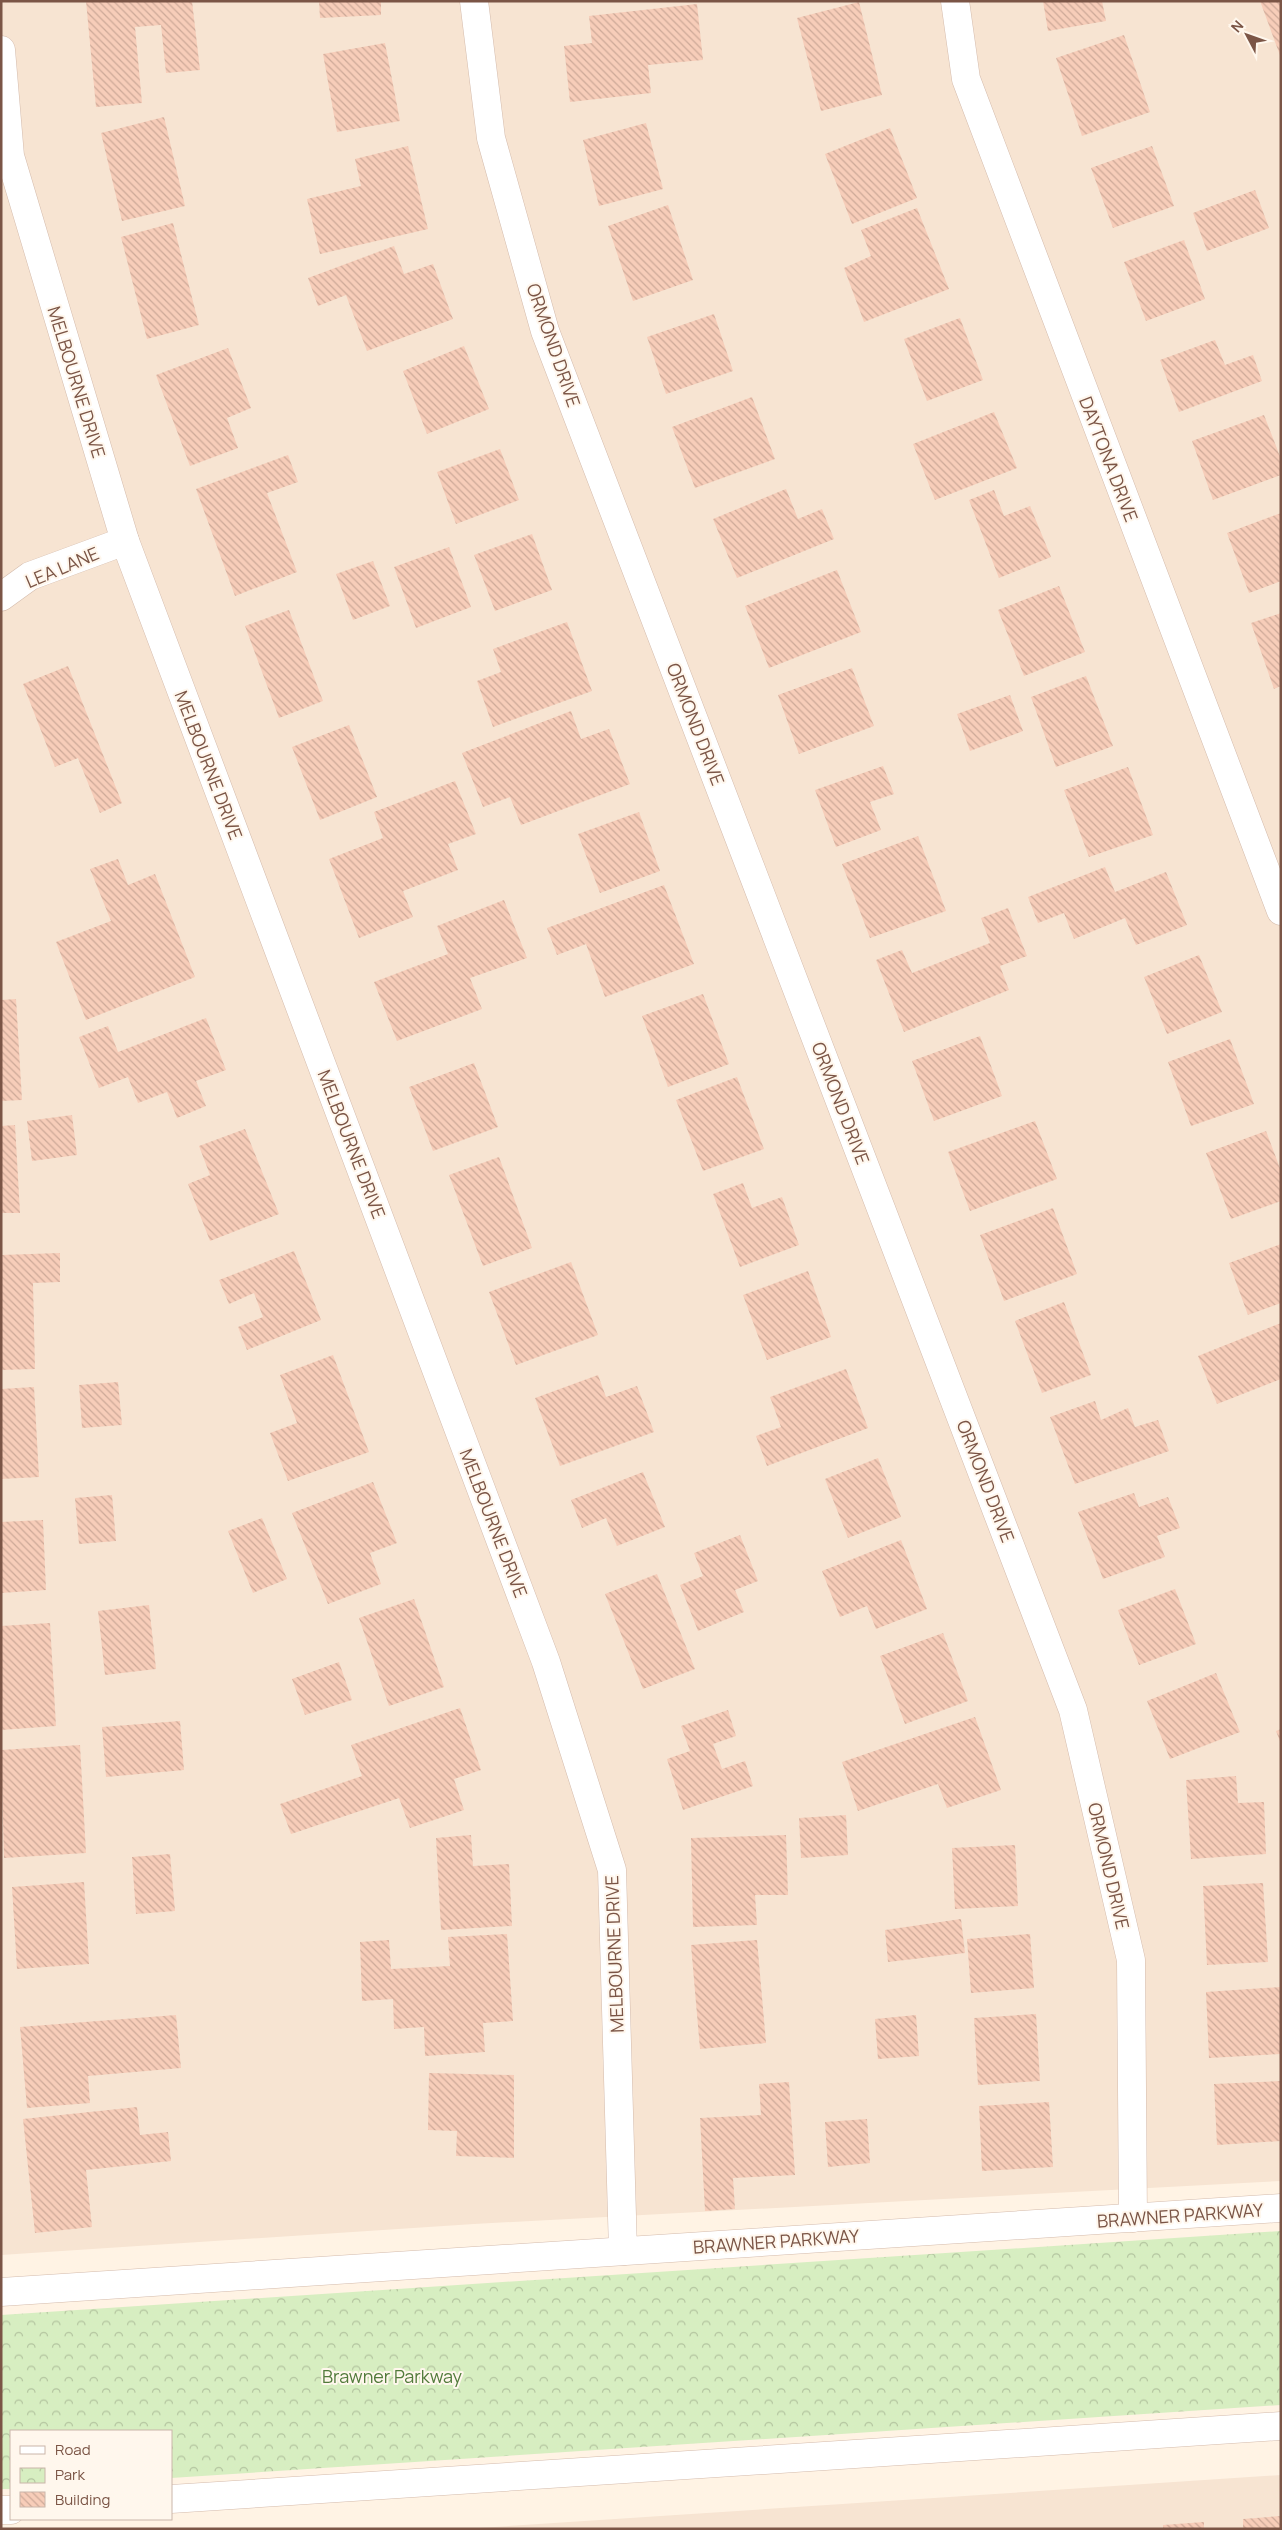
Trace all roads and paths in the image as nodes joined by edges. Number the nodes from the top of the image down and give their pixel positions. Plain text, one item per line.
1 (474, 1) edge
2 (955, 1) edge
3 (1, 50) edge
4 (6, 156) edge
5 (125, 541) junction
6 (1, 597) edge
7 (1281, 912) edge
8 (1281, 2208) edge
9 (1133, 2218) junction
10 (623, 2251) junction
11 (1, 2292) edge
12 (1281, 2426) edge
13 (172, 2499) edge

1 - 9 street, ORMOND DRIVE
2 - 7 street, DAYTONA DRIVE
3 - 4 street, MELBOURNE DRIVE
4 - 5 street, MELBOURNE DRIVE
5 - 6 street, LEA LANE
5 - 10 street, MELBOURNE DRIVE
8 - 9 street, BRAWNER PARKWAY
9 - 10 street, BRAWNER PARKWAY
10 - 11 street, BRAWNER PARKWAY
12 - 13 street

